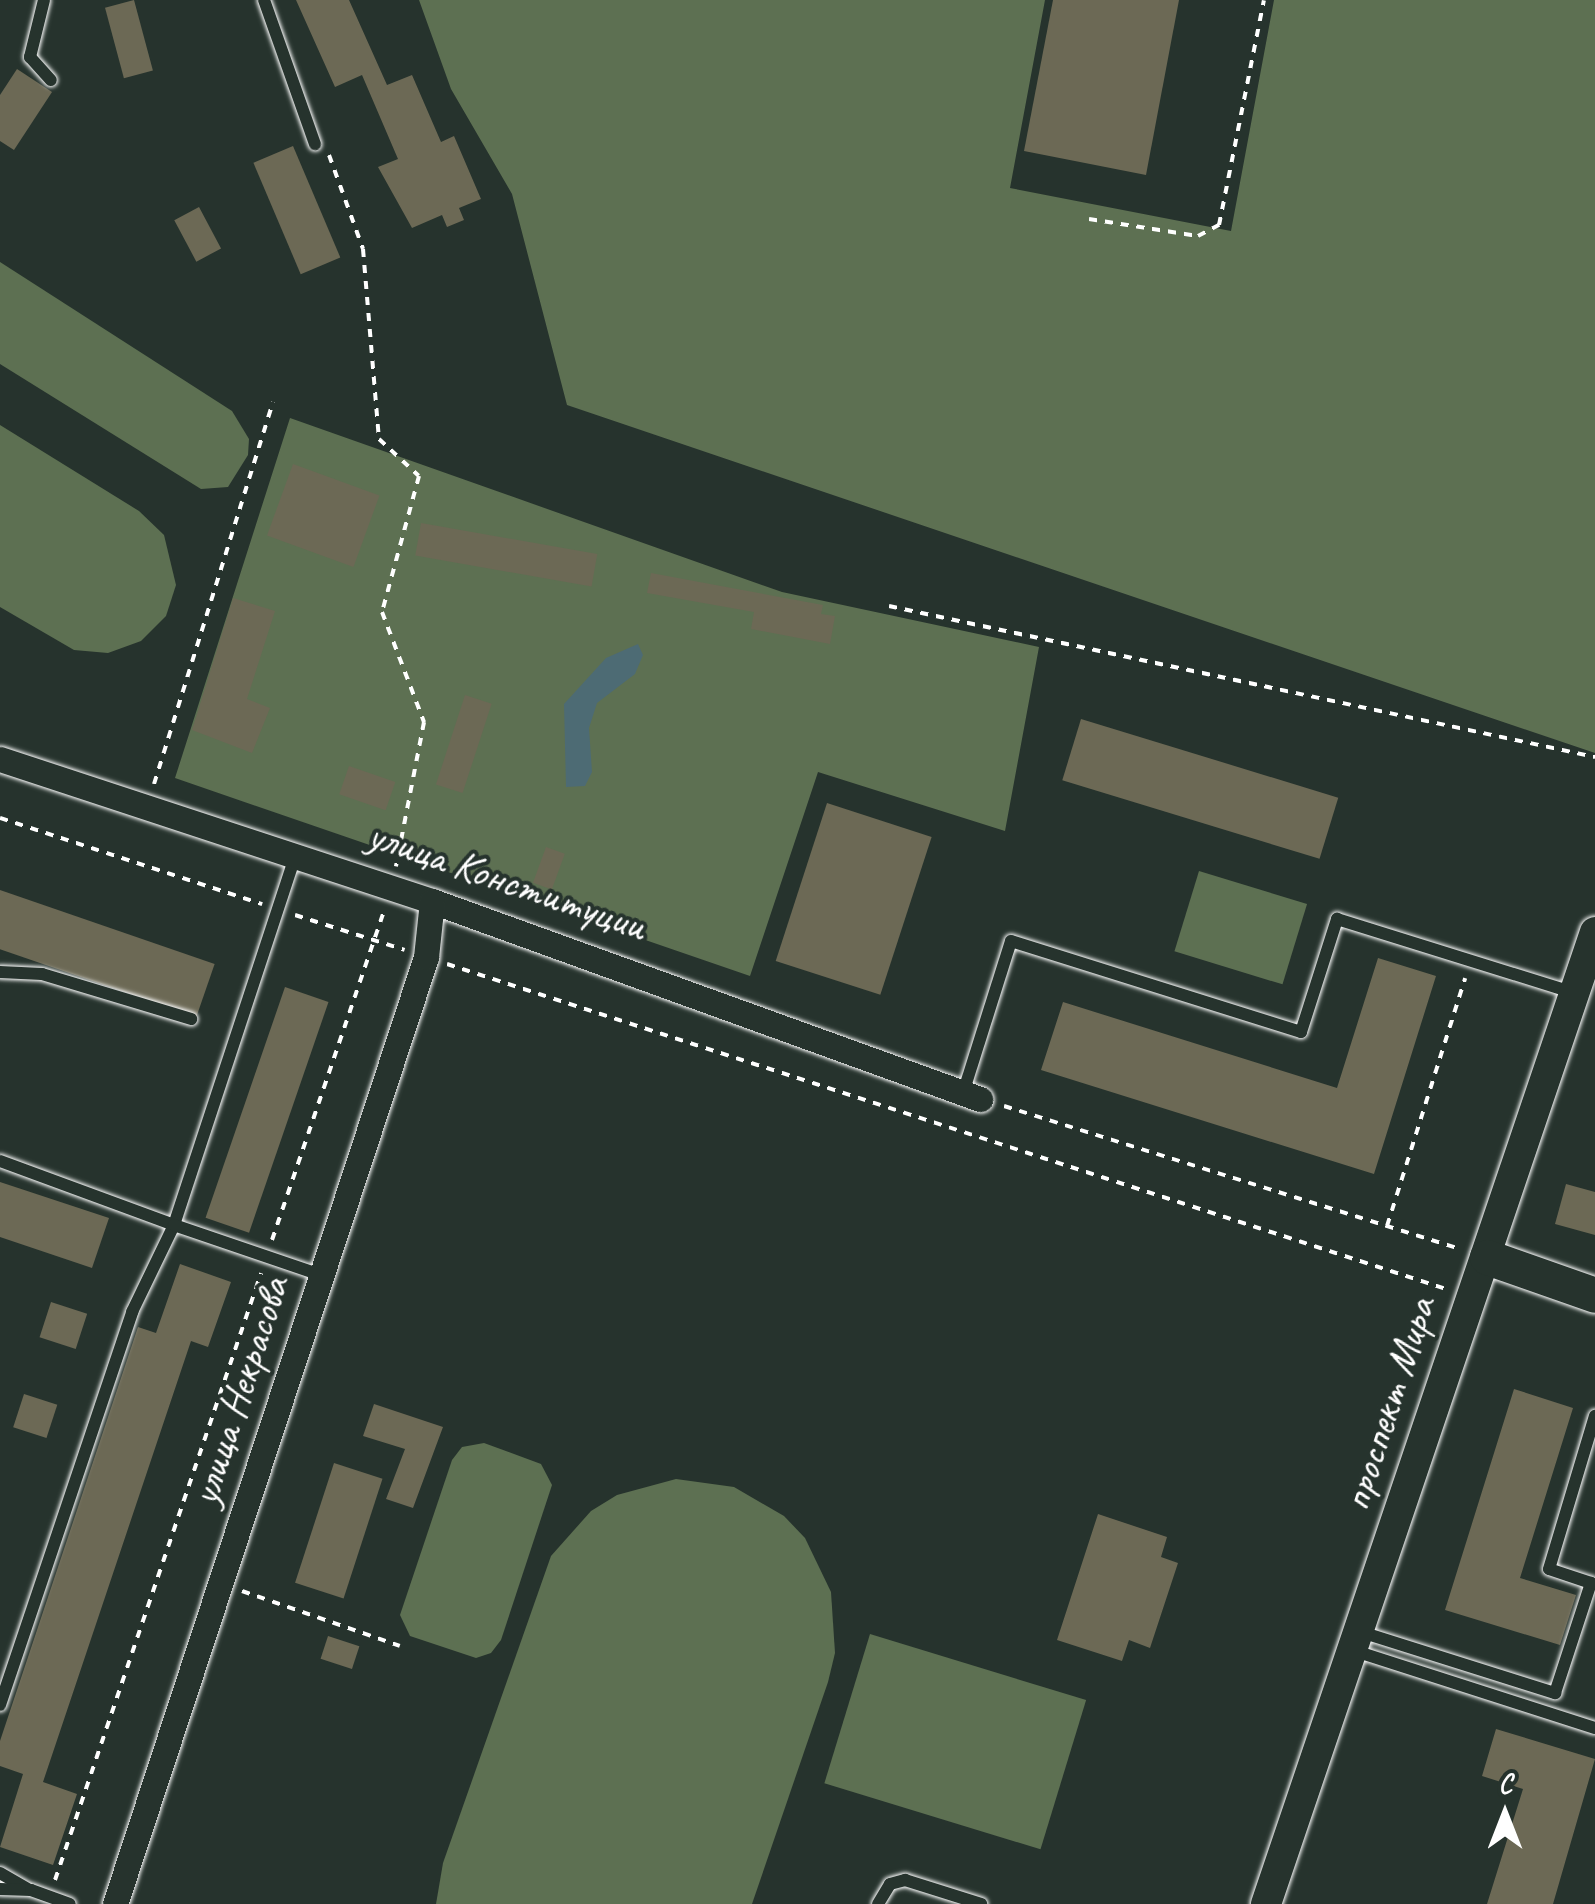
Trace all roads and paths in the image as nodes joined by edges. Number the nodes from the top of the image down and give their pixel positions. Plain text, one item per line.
1 (44, 0) edge
2 (264, 0) edge
3 (1264, 0) edge
4 (51, 80) dead end
5 (320, 143) joint
6 (1088, 219) dead end
7 (274, 402) dead end
8 (889, 606) dead end
9 (1595, 757) edge
10 (0, 759) edge
11 (146, 807) junction
12 (0, 818) edge
13 (295, 856) junction
14 (392, 888) junction
15 (432, 901) junction
16 (278, 909) junction
17 (1595, 932) edge
18 (374, 940) junction
19 (426, 957) junction
20 (1470, 961) junction
21 (0, 972) edge
22 (1575, 994) junction
23 (191, 1019) dead end
24 (972, 1095) junction
25 (0, 1161) edge
26 (174, 1225) junction
27 (1387, 1226) junction
28 (266, 1257) junction
29 (1487, 1258) junction
30 (321, 1275) junction
31 (1470, 1294) junction
32 (1595, 1294) edge
33 (1595, 1416) edge
34 (219, 1582) junction
35 (1355, 1641) junction
36 (400, 1646) dead end
37 (0, 1705) edge
38 (1595, 1728) edge
39 (0, 1872) edge
40 (0, 1889) edge
41 (31, 1890) junction
42 (49, 1897) junction
43 (70, 1904) edge
44 (115, 1904) edge
45 (878, 1904) edge
46 (981, 1904) edge
47 (1266, 1904) edge

1 - 4 lane
2 - 5 lane
3 - 6 path
5 - 14 path
7 - 11 path
8 - 9 path
10 - 11 street, улица Конституции
11 - 13 street, улица Конституции
12 - 16 path
13 - 14 street, улица Конституции
13 - 16 lane
14 - 15 street, улица Конституции
14 - 18 path
15 - 19 street, улица Некрасова
15 - 24 street, улица Конституции
16 - 18 path
16 - 26 lane
17 - 22 street, проспект Мира
18 - 19 path
18 - 28 path
19 - 30 street, улица Некрасова
19 - 31 path
20 - 22 lane
20 - 24 lane
20 - 27 path
21 - 23 lane
22 - 29 street, проспект Мира
24 - 27 path
25 - 26 lane
26 - 28 lane
26 - 37 lane
27 - 29 path
28 - 30 lane
28 - 42 path
29 - 31 street, проспект Мира
29 - 32 main road
30 - 34 street, улица Некрасова
31 - 35 street, проспект Мира
33 - 35 lane
34 - 36 path
34 - 44 street, улица Некрасова
35 - 38 lane
35 - 47 street, проспект Мира
39 - 41 lane
40 - 41 lane
41 - 42 lane
42 - 43 lane
45 - 46 lane

